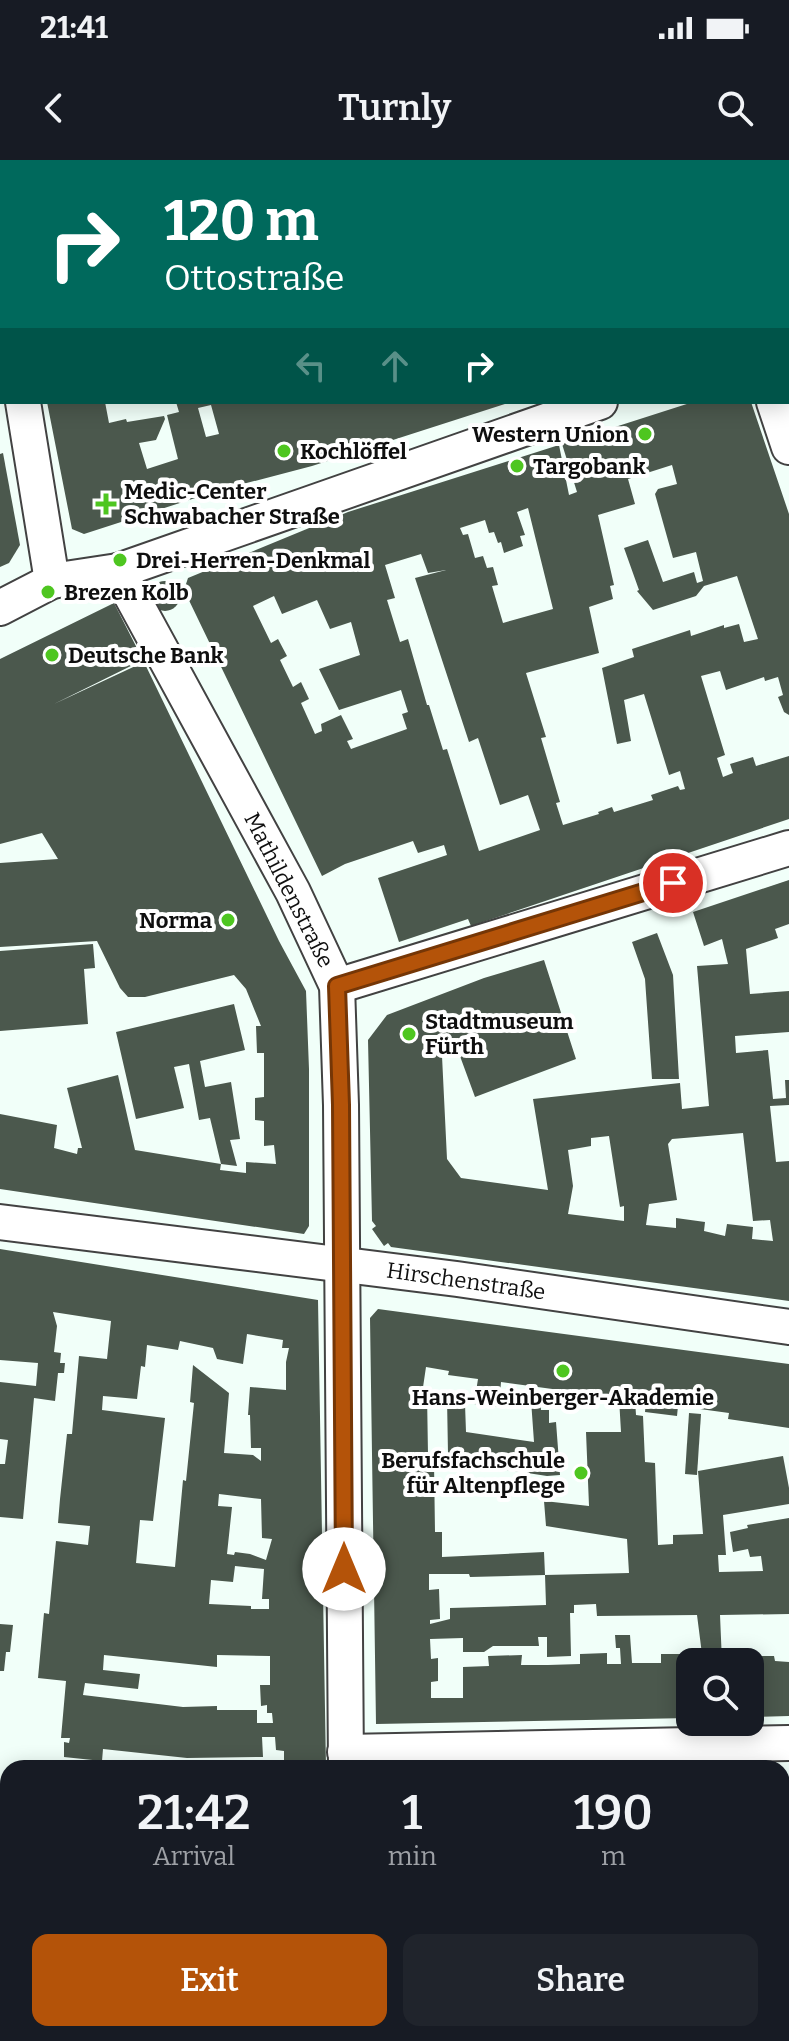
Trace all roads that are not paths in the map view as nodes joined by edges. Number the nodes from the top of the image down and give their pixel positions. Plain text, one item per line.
1 (23, 404) edge
2 (594, 404) edge
3 (775, 404) edge
4 (789, 447) edge
5 (118, 571) junction
6 (52, 581) junction
7 (0, 608) edge
8 (789, 848) edge
9 (337, 986) junction
10 (0, 1222) edge
11 (342, 1265) junction
12 (789, 1327) edge
13 (789, 1743) edge
14 (346, 1760) edge

1 - 6 street
2 - 5 street
3 - 4 street
5 - 6 street
5 - 9 street, Mathildenstraße
6 - 7 street
8 - 9 street
9 - 11 street, Mathildenstraße
10 - 11 street, Hirschenstraße
11 - 12 street, Hirschenstraße
11 - 14 street, Mathildenstraße
13 - 14 street

